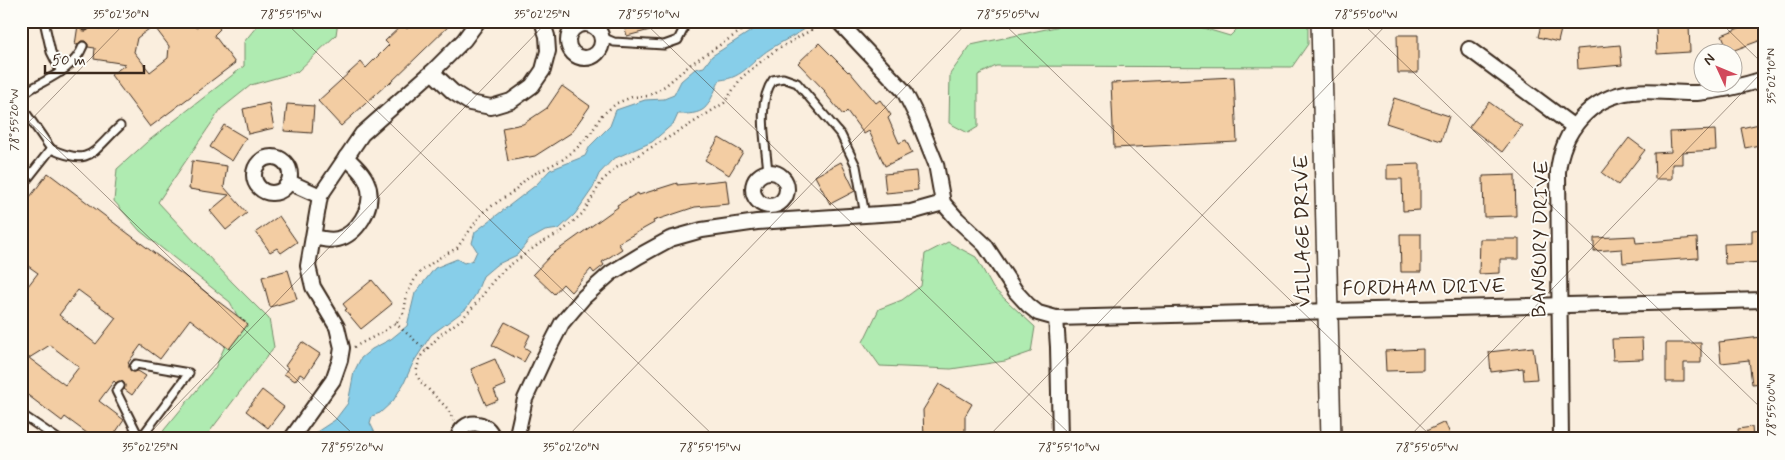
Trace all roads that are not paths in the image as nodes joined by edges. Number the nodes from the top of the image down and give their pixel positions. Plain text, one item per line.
1 (44, 21) edge
2 (478, 21) edge
3 (542, 21) edge
4 (683, 21) edge
5 (838, 21) edge
6 (1321, 21) edge
7 (602, 37) junction
8 (568, 41) junction
9 (547, 43) junction
10 (83, 46) dead end
11 (1469, 49) dead end
12 (61, 72) junction
13 (432, 72) junction
14 (1764, 79) edge
15 (21, 80) edge
16 (29, 90) junction
17 (21, 95) edge
18 (21, 106) edge
19 (120, 126) dead end
20 (1574, 126) junction
21 (51, 148) junction
22 (346, 157) junction
23 (768, 172) junction
24 (289, 182) dead end
25 (21, 187) edge
26 (320, 196) junction
27 (943, 203) junction
28 (770, 207) junction
29 (865, 216) junction
30 (771, 221) junction
31 (314, 236) junction
32 (1764, 300) edge
33 (1559, 305) junction
34 (1328, 311) junction
35 (1056, 318) junction
36 (134, 368) dead end
37 (120, 386) dead end
38 (21, 414) edge
39 (460, 434) edge
40 (58, 439) edge
41 (290, 439) edge
42 (493, 439) edge
43 (516, 439) edge
44 (1060, 439) edge
45 (1331, 439) edge
46 (1562, 439) edge

1 - 12 lane
2 - 13 street
3 - 9 street
4 - 7 lane
5 - 27 street
6 - 34 main road, VILLAGE DRIVE
7 - 8 street
7 - 8 street
8 - 9 street
9 - 13 street
10 - 12 lane
11 - 20 street
12 - 16 lane
13 - 22 street
14 - 20 street, BANBURY DRIVE
15 - 16 lane
16 - 17 lane
18 - 21 lane
19 - 21 lane
20 - 33 street, BANBURY DRIVE
21 - 25 lane
22 - 26 street
22 - 31 street
23 - 28 street
23 - 28 street
23 - 29 lane
24 - 26 street
26 - 31 street
27 - 29 street
27 - 35 street
28 - 30 street
29 - 30 street
30 - 43 street
31 - 41 street
32 - 33 street, FORDHAM DRIVE
33 - 34 street, FORDHAM DRIVE
33 - 46 street, BANBURY DRIVE
34 - 35 street, FORDHAM DRIVE
34 - 45 main road, VILLAGE DRIVE
35 - 44 street
36 - 37 lane
38 - 40 lane
39 - 42 street

